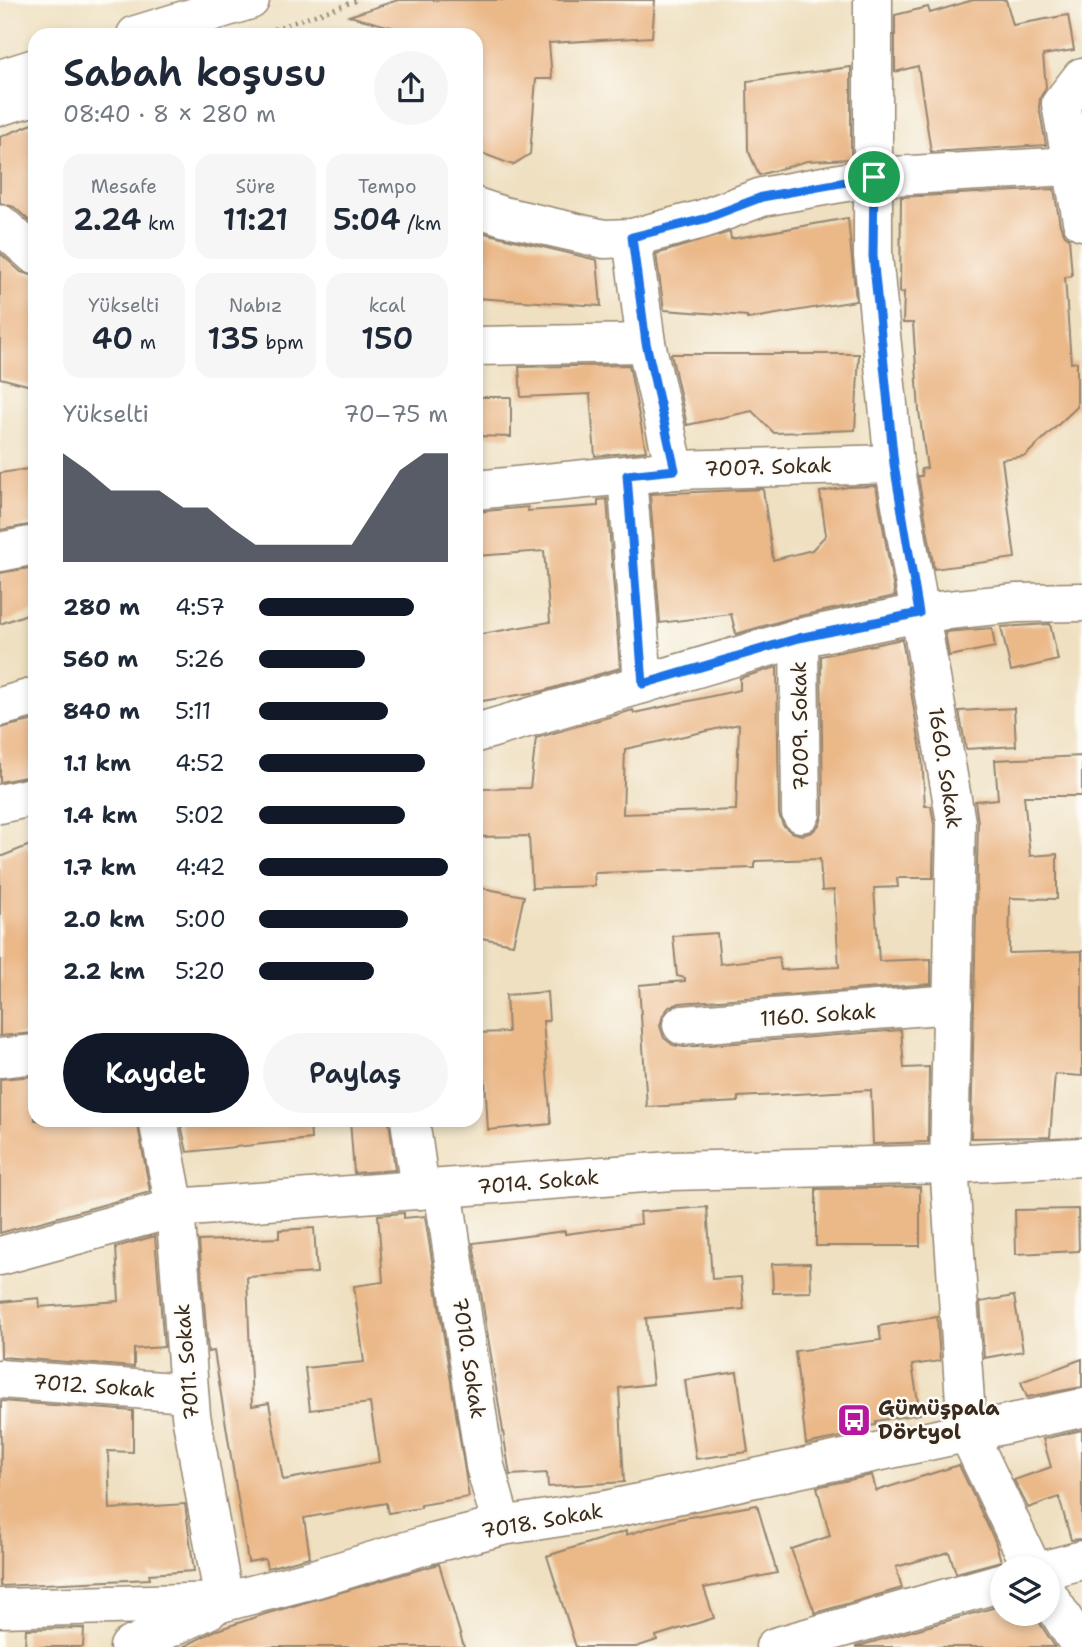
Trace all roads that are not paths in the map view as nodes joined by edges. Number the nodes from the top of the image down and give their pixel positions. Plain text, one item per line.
1 (873, 0) edge
2 (259, 15) edge
3 (211, 24) edge
4 (184, 28) edge
5 (28, 70) edge
6 (1082, 77) edge
7 (0, 79) edge
8 (28, 98) edge
9 (0, 106) edge
10 (1077, 166) edge
11 (874, 177) junction
12 (483, 209) edge
13 (1082, 222) edge
14 (0, 224) edge
15 (632, 237) junction
16 (28, 249) edge
17 (646, 343) junction
18 (483, 346) edge
19 (894, 464) junction
20 (675, 470) junction
21 (627, 475) junction
22 (483, 489) edge
23 (28, 546) edge
24 (0, 552) edge
25 (1082, 602) edge
26 (919, 613) junction
27 (799, 638) junction
28 (643, 684) junction
29 (28, 699) edge
30 (0, 707) edge
31 (483, 731) edge
32 (28, 798) edge
33 (0, 804) edge
34 (801, 813) dead end
35 (953, 1004) junction
36 (682, 1025) dead end
37 (28, 1055) edge
38 (0, 1058) edge
39 (159, 1127) edge
40 (412, 1127) edge
41 (1082, 1157) edge
42 (949, 1164) junction
43 (432, 1189) junction
44 (174, 1208) junction
45 (0, 1256) edge
46 (0, 1379) edge
47 (188, 1393) junction
48 (1082, 1408) edge
49 (968, 1432) junction
50 (502, 1526) junction
51 (1026, 1556) edge
52 (1082, 1560) edge
53 (1060, 1566) edge
54 (990, 1586) edge
55 (224, 1602) junction
56 (0, 1608) edge
57 (1060, 1614) edge
58 (190, 1634) edge
59 (129, 1647) edge
60 (775, 1647) edge
61 (1081, 1647) edge

1 - 11 street, 1660. Sokak
2 - 3 street
3 - 4 street
5 - 7 street
6 - 10 street
8 - 9 street
10 - 11 street
10 - 13 street
11 - 15 street
11 - 19 street, 1660. Sokak
12 - 15 street
14 - 16 street
15 - 17 street
17 - 18 street
17 - 20 street
19 - 20 street, 7007. Sokak
19 - 26 street, 1660. Sokak
20 - 21 street, 7007. Sokak
21 - 22 street, 7007. Sokak
21 - 28 street
23 - 24 street
25 - 26 street, 7009. Sokak
26 - 27 street, 7009. Sokak
26 - 35 street, 1660. Sokak
27 - 28 street, 7009. Sokak
27 - 34 street, 7009. Sokak
28 - 31 street, 7009. Sokak
29 - 30 street
32 - 33 street
35 - 36 street, 1160. Sokak
35 - 42 street, 1660. Sokak
37 - 38 street
39 - 44 street, 7011. Sokak
40 - 43 street, 7010. Sokak
41 - 42 street, 7014. Sokak
42 - 43 street, 7014. Sokak
42 - 49 street, 1660. Sokak
43 - 44 street, 7014. Sokak
43 - 50 street, 7010. Sokak
44 - 45 street, 7014. Sokak
44 - 47 street, 7011. Sokak
46 - 47 street, 7012. Sokak
47 - 55 street, 7011. Sokak
48 - 49 street, 7018. Sokak
49 - 50 street, 7018. Sokak
49 - 51 street, 1660. Sokak
50 - 55 street, 7018. Sokak
52 - 53 street
54 - 60 street
55 - 56 street, 7018. Sokak
55 - 58 street
57 - 61 street
58 - 59 street

